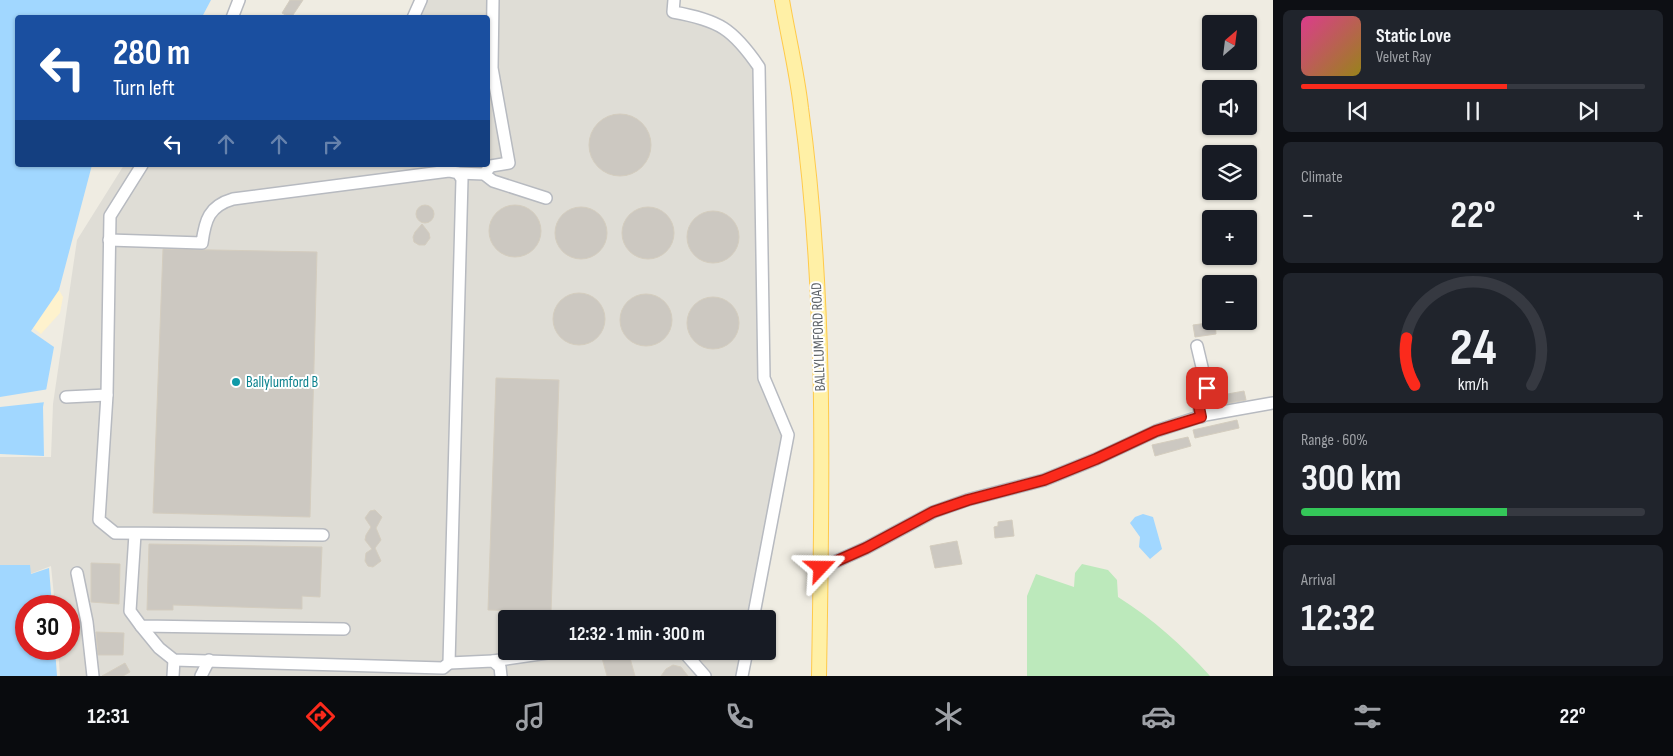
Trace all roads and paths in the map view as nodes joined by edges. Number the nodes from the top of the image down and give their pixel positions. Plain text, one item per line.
1 (238, 0) edge
2 (421, 0) edge
3 (493, 0) edge
4 (674, 0) edge
5 (782, 0) edge
6 (233, 15) edge
7 (414, 15) edge
8 (141, 167) edge
9 (458, 173) junction
10 (484, 174) junction
11 (546, 198) dead end
12 (109, 240) junction
13 (1197, 346) dead end
14 (107, 394) junction
15 (66, 397) dead end
16 (1273, 403) edge
17 (1201, 417) junction
18 (135, 534) junction
19 (323, 535) dead end
20 (821, 568) junction
21 (77, 573) dead end
22 (755, 610) edge
23 (141, 626) junction
24 (344, 630) dead end
25 (174, 660) junction
26 (209, 660) junction
27 (501, 660) edge
28 (691, 660) edge
29 (745, 660) edge
30 (494, 661) junction
31 (449, 663) junction
32 (93, 676) edge
33 (173, 676) edge
34 (201, 676) edge
35 (501, 676) edge
36 (705, 676) edge
37 (742, 676) edge
38 (819, 676) edge

1 - 6 street
2 - 7 street
3 - 10 street
4 - 22 street
5 - 20 main road, BALLYLUMFORD ROAD
8 - 12 street
9 - 10 street
9 - 12 street
9 - 31 street
10 - 11 street
12 - 14 street
13 - 17 street
14 - 15 street
14 - 18 street
16 - 17 street
17 - 20 street
18 - 19 street
18 - 23 street
20 - 38 main road, BALLYLUMFORD ROAD
21 - 32 street
23 - 24 street
23 - 25 street
25 - 26 street
25 - 33 street
26 - 31 street
26 - 34 street
27 - 30 street
28 - 36 street
29 - 37 street
30 - 31 street
30 - 35 street

